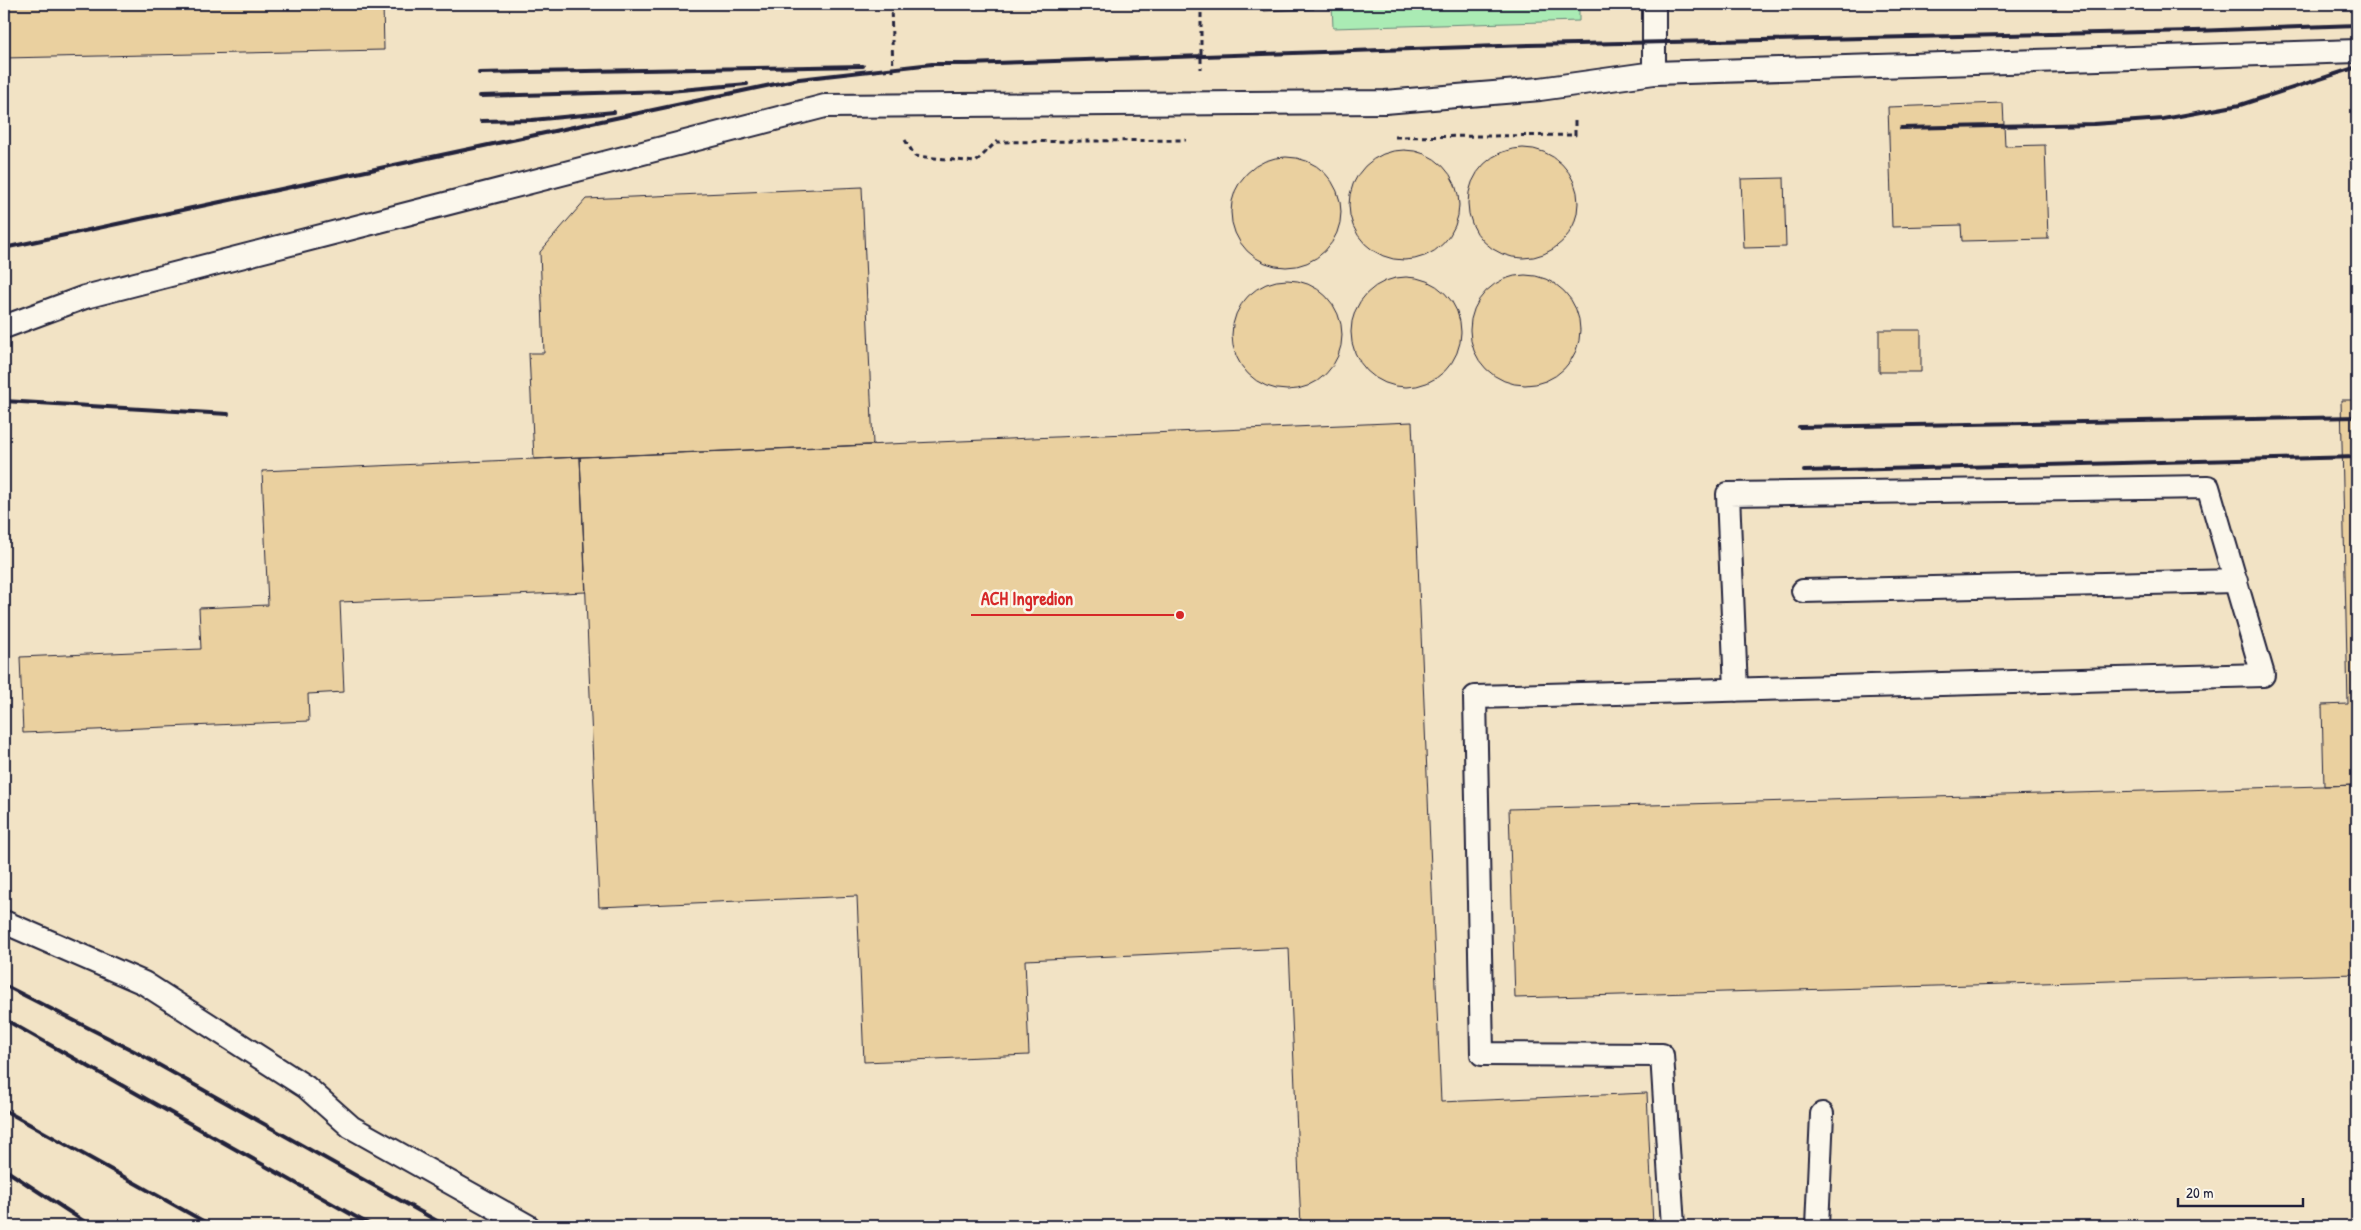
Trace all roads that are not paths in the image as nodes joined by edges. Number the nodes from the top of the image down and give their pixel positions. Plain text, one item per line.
1 (1654, 4) edge
2 (2357, 51) edge
3 (1654, 73) junction
4 (4, 327) edge
5 (2236, 581) junction
6 (1803, 591) dead end
7 (1736, 690) junction
8 (4, 922) edge
9 (1822, 1114) dead end
10 (528, 1226) edge
11 (1672, 1226) edge
12 (1817, 1226) edge

1 - 3 lane
2 - 3 lane
3 - 4 lane
5 - 6 lane
5 - 7 lane
5 - 7 lane
7 - 11 lane
8 - 10 lane
9 - 12 lane

